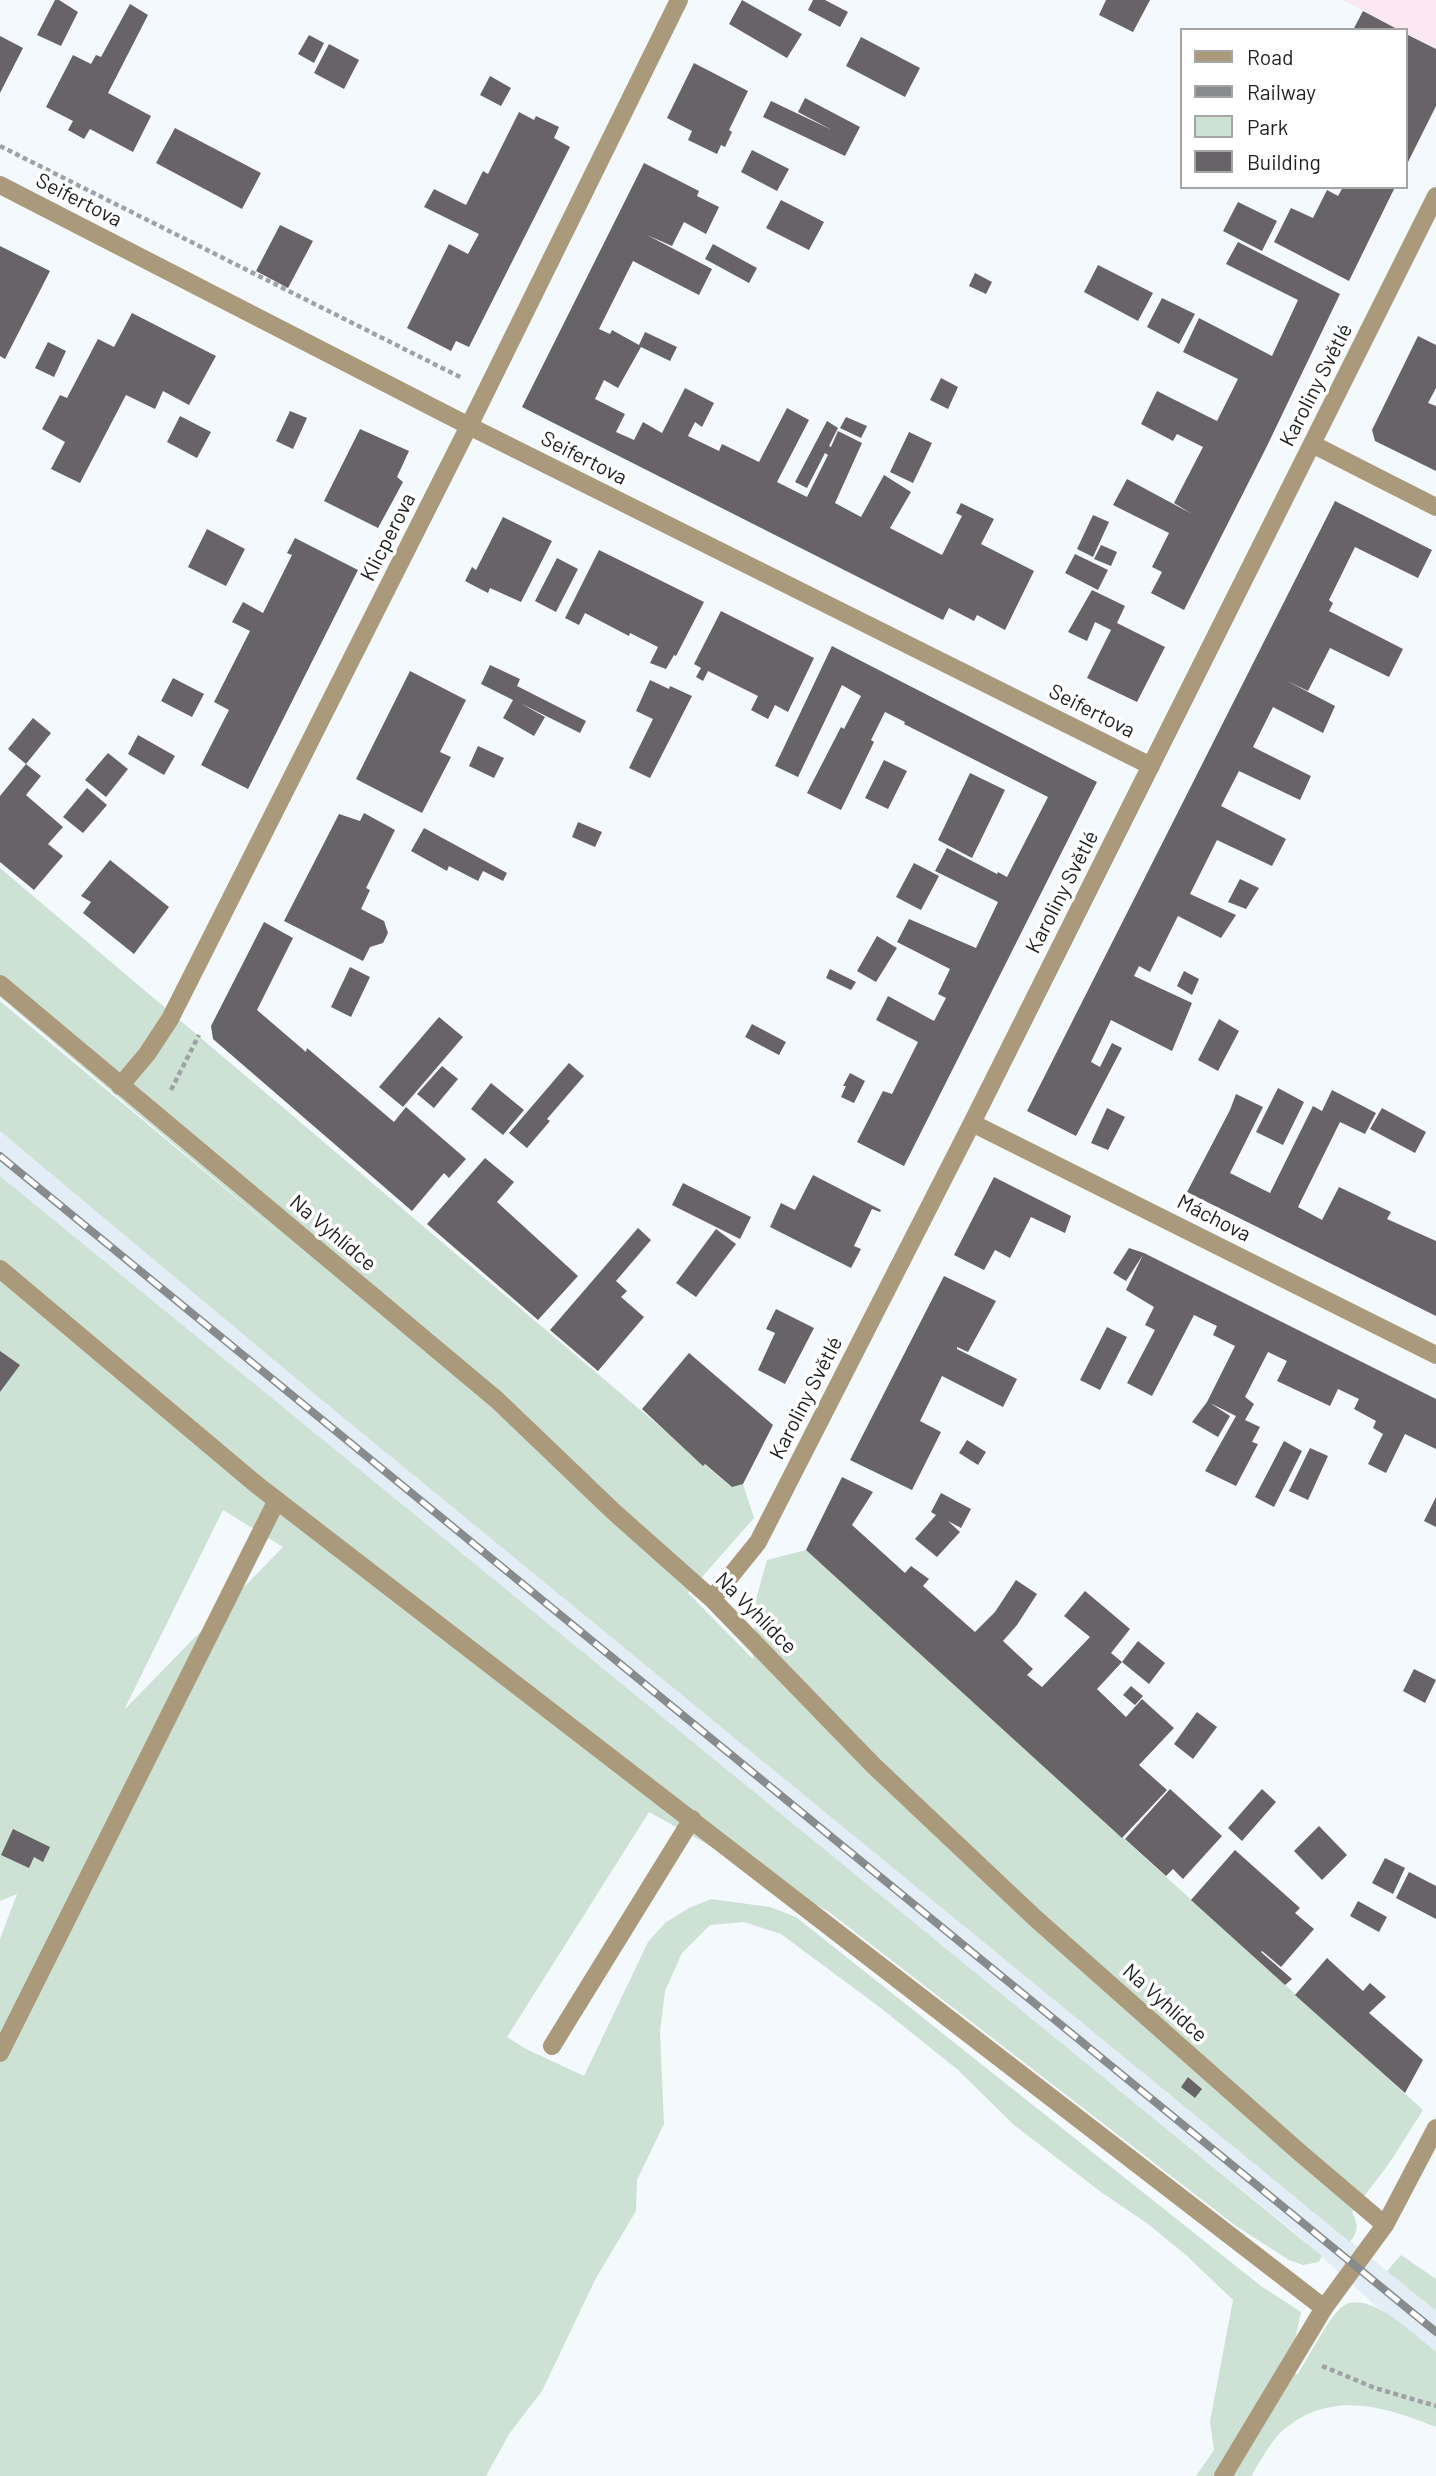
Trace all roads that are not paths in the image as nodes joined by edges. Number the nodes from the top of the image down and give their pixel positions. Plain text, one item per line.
1 (679, 0) edge
2 (0, 185) edge
3 (1436, 196) edge
4 (469, 426) junction
5 (1312, 444) junction
6 (1436, 507) edge
7 (1151, 766) junction
8 (0, 984) edge
9 (120, 1086) junction
10 (972, 1123) junction
11 (0, 1269) edge
12 (1436, 1355) edge
13 (277, 1500) junction
14 (712, 1600) junction
15 (692, 1819) junction
16 (552, 2046) dead end
17 (0, 2053) edge
18 (1436, 2129) edge
19 (1385, 2225) junction
20 (1324, 2308) junction
21 (1223, 2476) edge

1 - 4 street, Klicperova
2 - 4 street, Seifertova
3 - 5 street, Karoliny Světlé
4 - 7 street, Seifertova
4 - 9 street, Klicperova
5 - 6 street
5 - 7 street, Karoliny Světlé
7 - 10 street, Karoliny Světlé
8 - 9 street, Na Vyhlídce
9 - 14 street, Na Vyhlídce
10 - 12 street, Máchova
10 - 14 street, Karoliny Světlé
11 - 13 street
13 - 15 street
13 - 17 street
14 - 19 street, Na Vyhlídce
15 - 16 street
15 - 20 street
18 - 19 street
19 - 20 street
20 - 21 street

